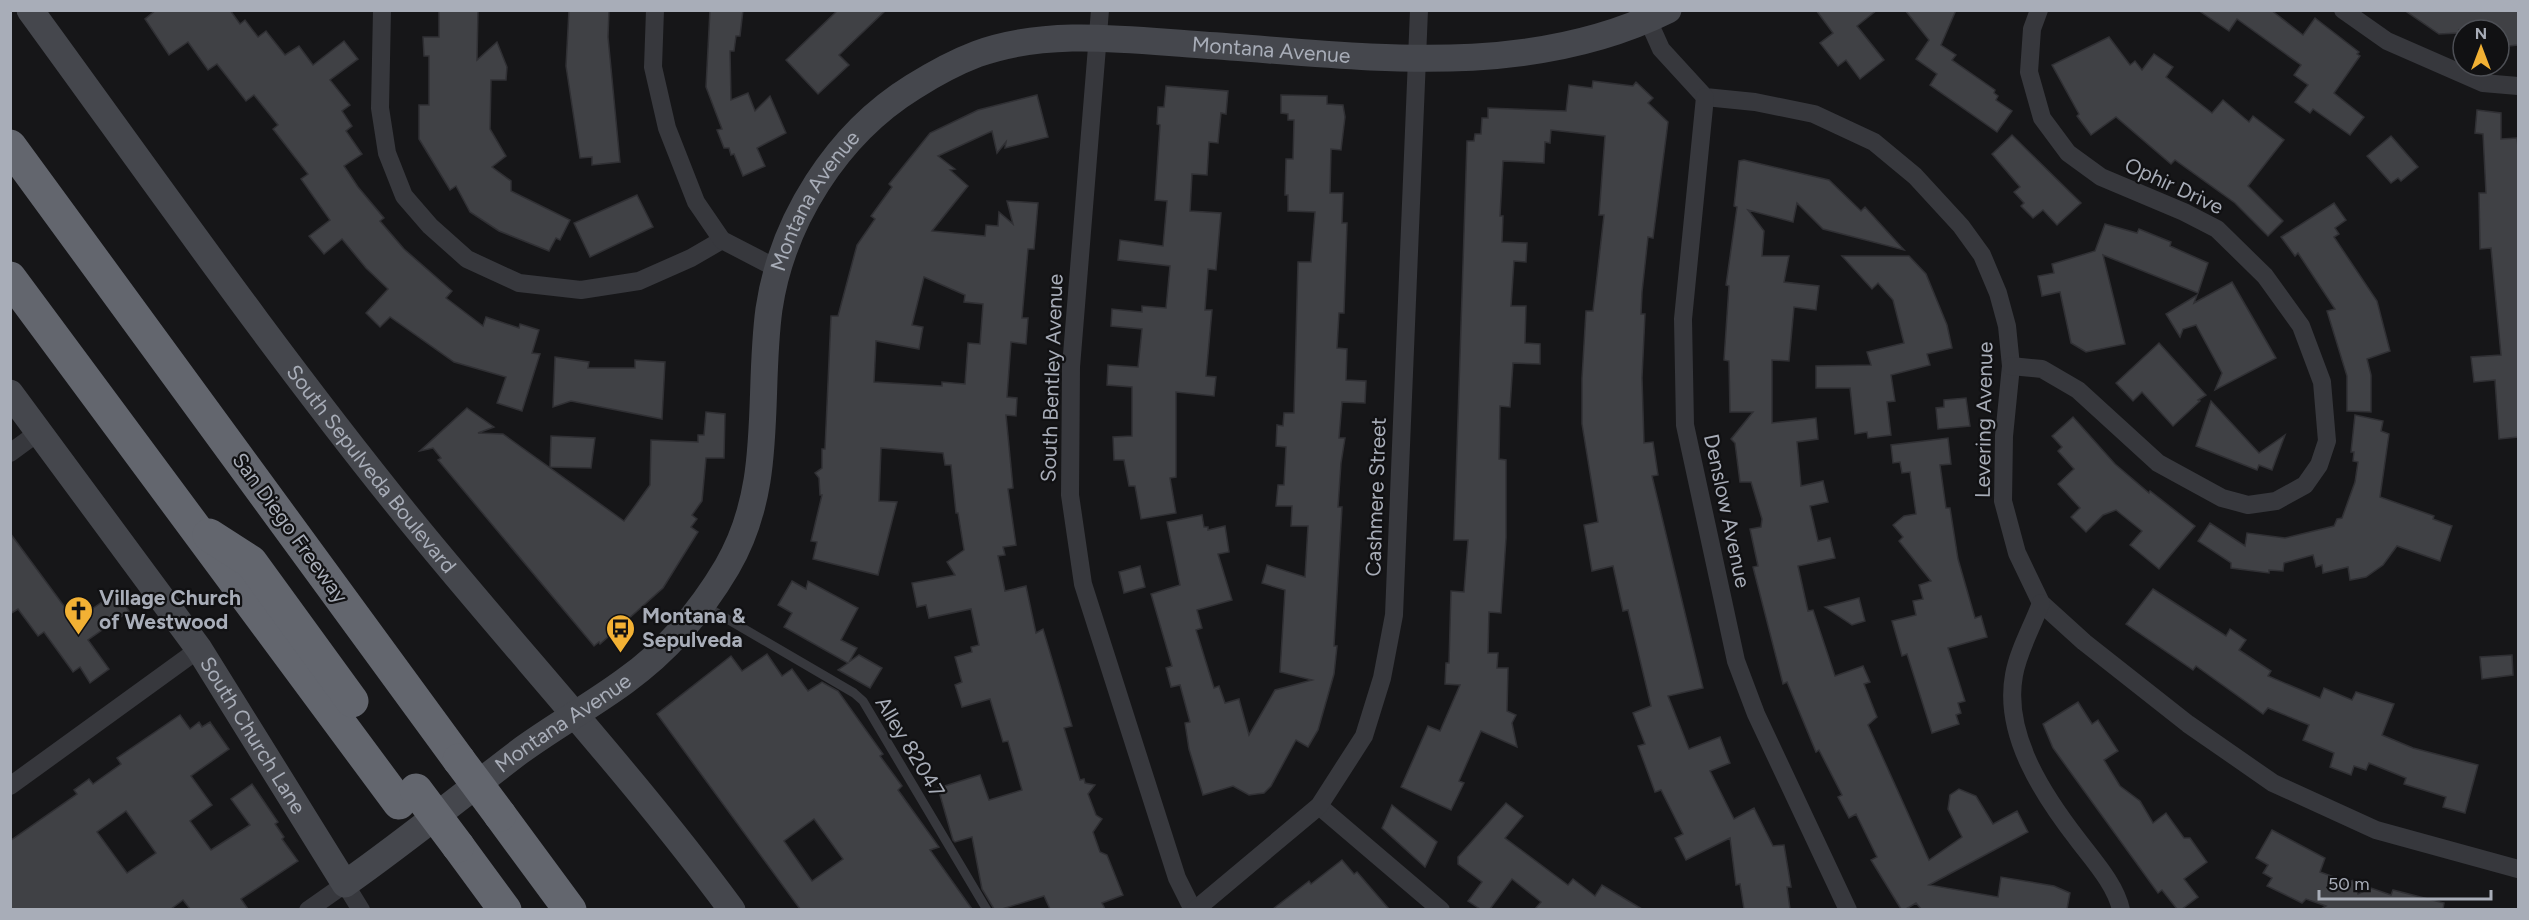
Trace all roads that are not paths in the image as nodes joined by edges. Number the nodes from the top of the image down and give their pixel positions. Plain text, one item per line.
1 (30, 10) edge
2 (655, 10) edge
3 (1100, 10) edge
4 (1419, 10) edge
5 (2039, 10) edge
6 (2343, 10) edge
7 (378, 11) edge
8 (1658, 15) edge
9 (1097, 38) junction
10 (1415, 59) junction
11 (2518, 86) edge
12 (1705, 97) junction
13 (10, 146) edge
14 (722, 240) junction
15 (778, 269) junction
16 (10, 278) edge
17 (2012, 366) junction
18 (10, 393) edge
19 (40, 431) junction
20 (10, 453) edge
21 (2041, 603) junction
22 (702, 605) junction
23 (199, 649) junction
24 (574, 714) junction
25 (10, 786) edge
26 (1319, 806) junction
27 (450, 852) junction
28 (2518, 868) edge
29 (345, 884) junction
30 (308, 909) edge
31 (361, 909) edge
32 (479, 909) edge
33 (505, 909) edge
34 (570, 909) edge
35 (732, 909) edge
36 (987, 909) edge
37 (1194, 909) edge
38 (1441, 909) edge
39 (1848, 909) edge
40 (2121, 909) edge

1 - 24 street, South Sepulveda Boulevard
2 - 14 street
3 - 9 street, South Bentley Avenue
4 - 10 street, Cashmere Street
5 - 17 street, Ophir Drive
6 - 11 street
7 - 14 street
8 - 10 street, Montana Avenue
8 - 12 street
9 - 10 street, Montana Avenue
9 - 15 street, Montana Avenue
9 - 37 street, South Bentley Avenue
10 - 26 street, Cashmere Street
12 - 17 street, Levering Avenue
12 - 39 street, Denslow Avenue
13 - 34 highway, San Diego Freeway, bridge
14 - 15 street
15 - 22 street, Montana Avenue
16 - 27 highway
17 - 21 street, Levering Avenue
18 - 19 street, South Church Lane
19 - 20 street
19 - 23 street, South Church Lane
21 - 28 street, Levering Avenue
21 - 40 street
22 - 24 street, Montana Avenue
22 - 36 lane, Alley 82047
23 - 25 street
23 - 29 street, South Church Lane
24 - 29 street, Montana Avenue
24 - 35 street, South Sepulveda Boulevard
26 - 37 street, Cashmere Street
26 - 38 street
27 - 32 highway
27 - 33 highway
29 - 30 street, Montana Avenue
29 - 31 street, South Church Lane

